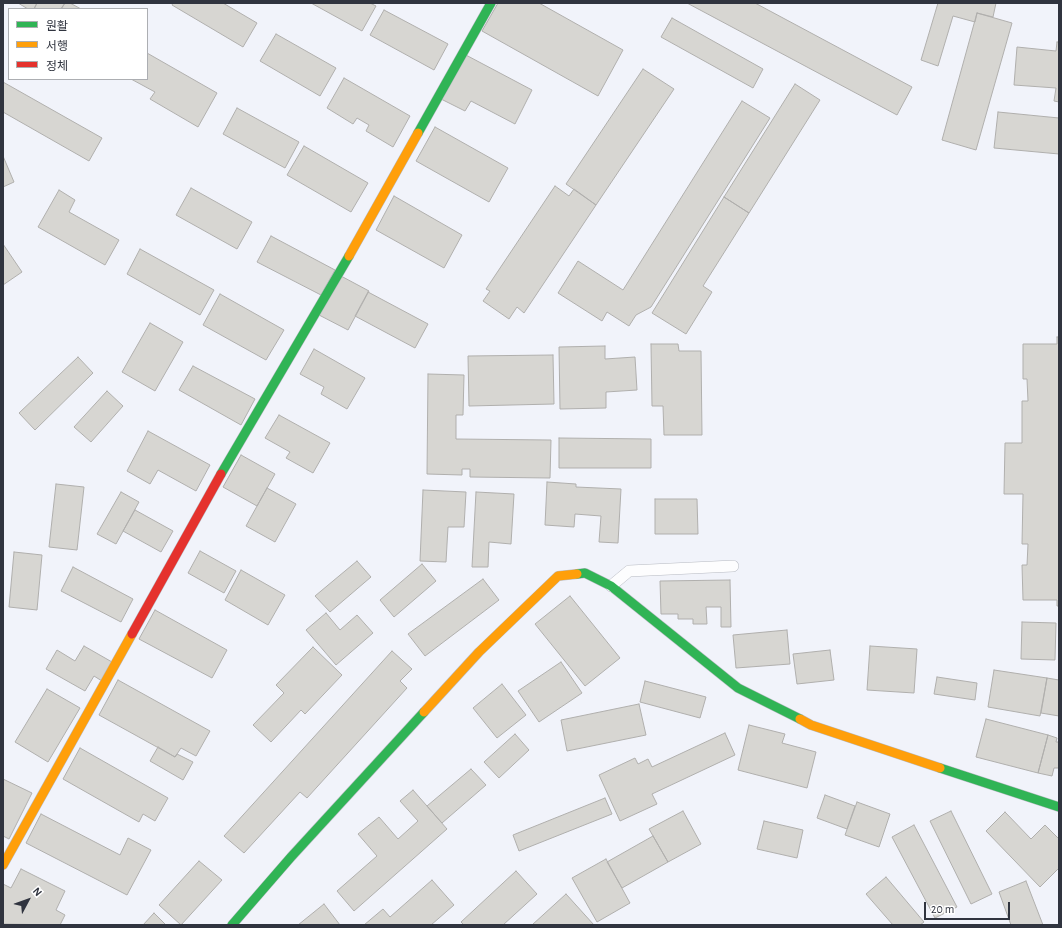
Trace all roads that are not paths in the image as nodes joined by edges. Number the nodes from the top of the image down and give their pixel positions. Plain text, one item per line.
1 (491, 3) edge
2 (733, 566) dead end
3 (611, 586) junction
4 (1059, 807) edge
5 (3, 865) edge
6 (232, 925) edge

1 - 5 street
2 - 3 lane
3 - 4 street
3 - 6 street

